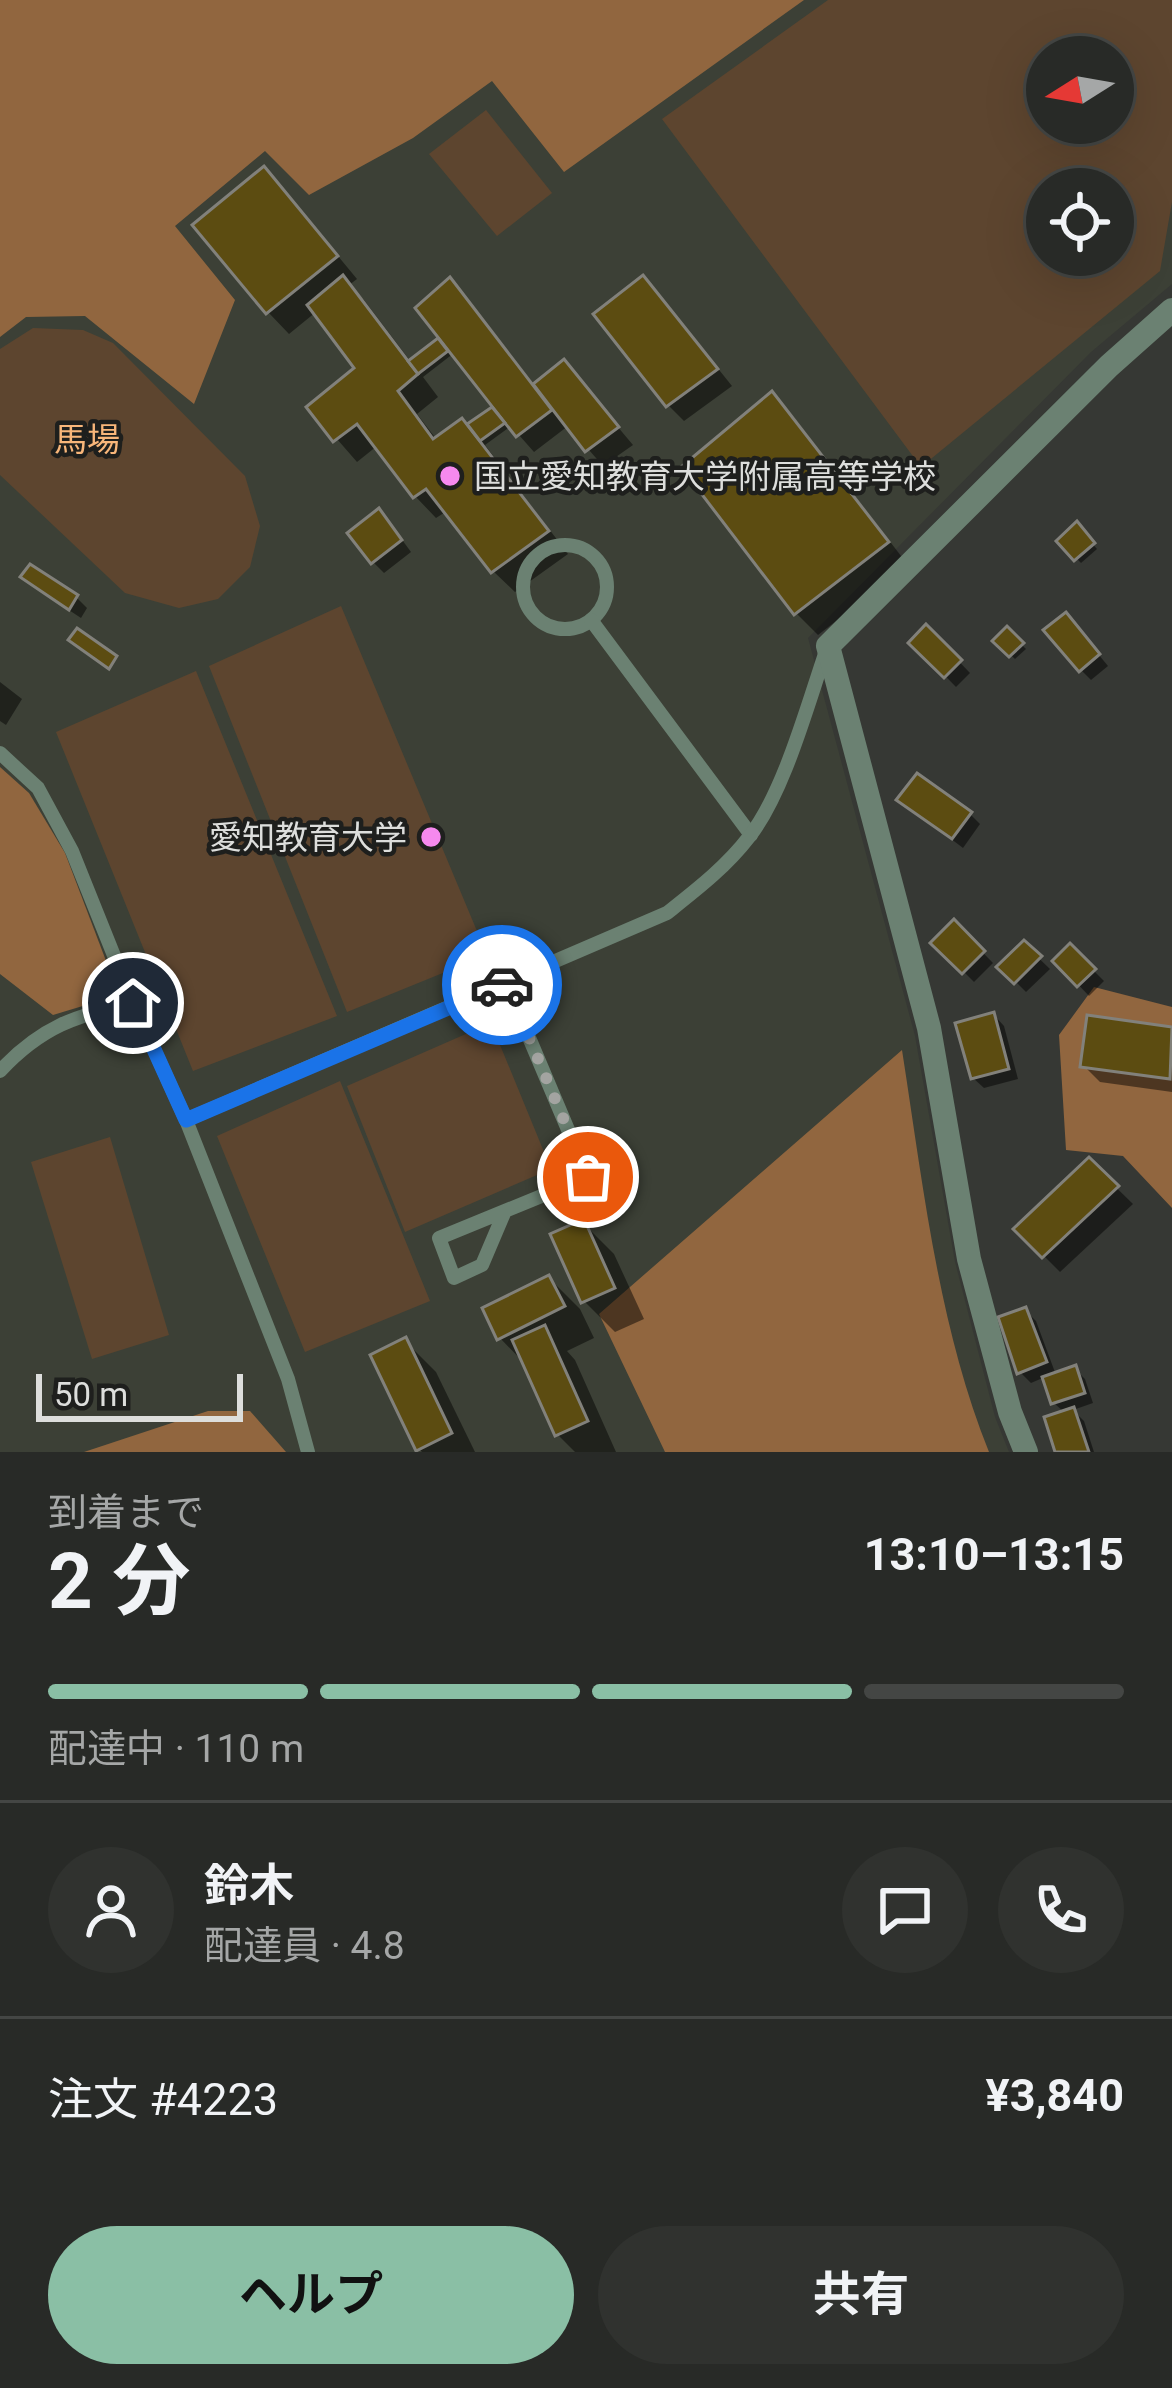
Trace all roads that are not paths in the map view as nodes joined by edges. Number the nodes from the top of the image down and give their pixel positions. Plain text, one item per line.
1 (1172, 310) edge
2 (590, 620) junction
3 (828, 646) junction
4 (0, 753) edge
5 (751, 835) junction
6 (506, 983) junction
7 (133, 1003) junction
8 (0, 1071) edge
9 (186, 1120) junction
10 (505, 1211) dead end
11 (308, 1452) edge
12 (1026, 1452) edge

1 - 3 street
2 - 2 lane
2 - 5 lane
3 - 5 lane
3 - 12 street
4 - 7 lane
5 - 6 lane
6 - 9 lane
6 - 10 lane
7 - 8 lane
7 - 9 lane
9 - 11 lane

